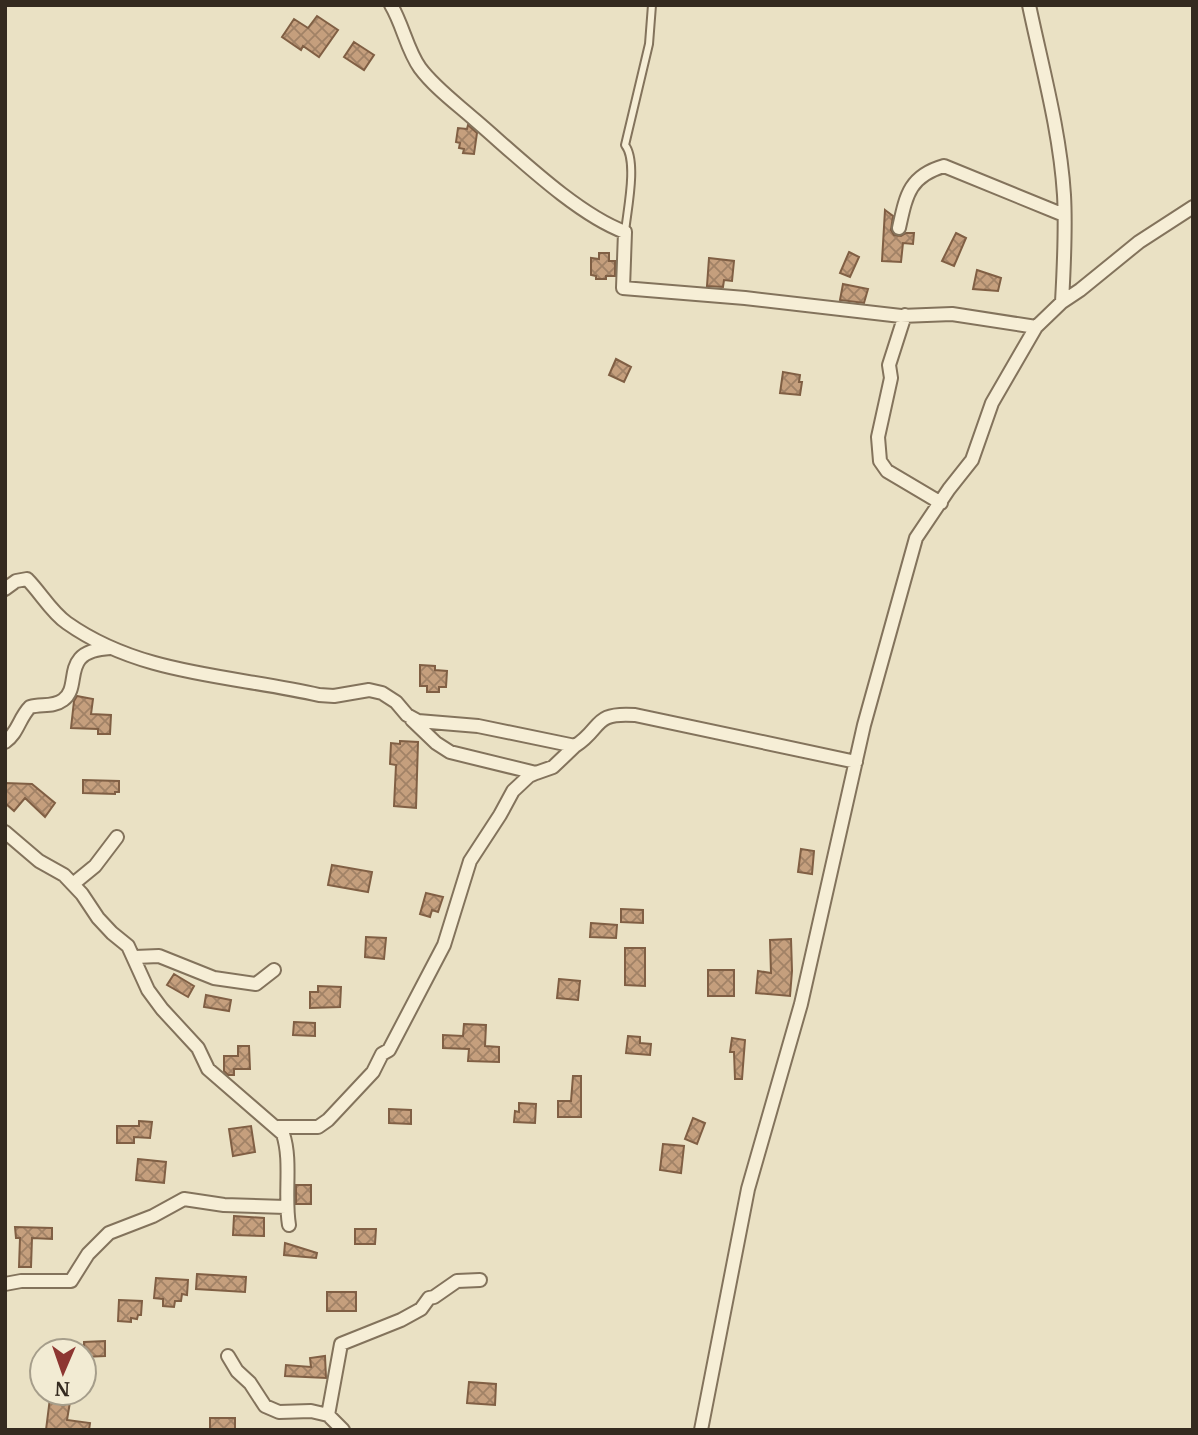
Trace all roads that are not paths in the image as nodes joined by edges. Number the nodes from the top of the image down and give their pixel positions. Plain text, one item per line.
1 (390, 5) edge
2 (652, 5) edge
3 (1029, 5) edge
4 (1193, 207) edge
5 (1064, 215) junction
6 (899, 228) dead end
7 (625, 232) junction
8 (1062, 302) junction
9 (905, 315) junction
10 (1036, 327) junction
11 (941, 503) junction
12 (5, 589) edge
13 (111, 648) junction
14 (407, 715) junction
15 (5, 742) edge
16 (575, 746) junction
17 (856, 762) junction
18 (536, 773) junction
19 (5, 832) edge
20 (117, 837) dead end
21 (73, 884) junction
22 (135, 957) junction
23 (274, 970) dead end
24 (278, 1127) junction
25 (286, 1207) junction
26 (289, 1224) dead end
27 (480, 1280) dead end
28 (5, 1284) edge
29 (229, 1356) dead end
30 (328, 1415) junction
31 (342, 1430) edge
32 (701, 1430) edge

1 - 7 street
2 - 7 lane
3 - 5 street
4 - 8 street
5 - 6 street
5 - 8 street
7 - 9 street
8 - 10 street
9 - 10 street
9 - 11 street
10 - 11 street
11 - 17 street
12 - 13 street
13 - 14 street
13 - 15 street
14 - 16 street
14 - 18 street
16 - 17 street
16 - 18 street
17 - 32 street
18 - 24 street
19 - 21 street
20 - 21 street
21 - 22 street
22 - 23 street
22 - 24 street
24 - 25 street
25 - 26 street
25 - 28 street
27 - 30 street
29 - 30 street
30 - 31 street

